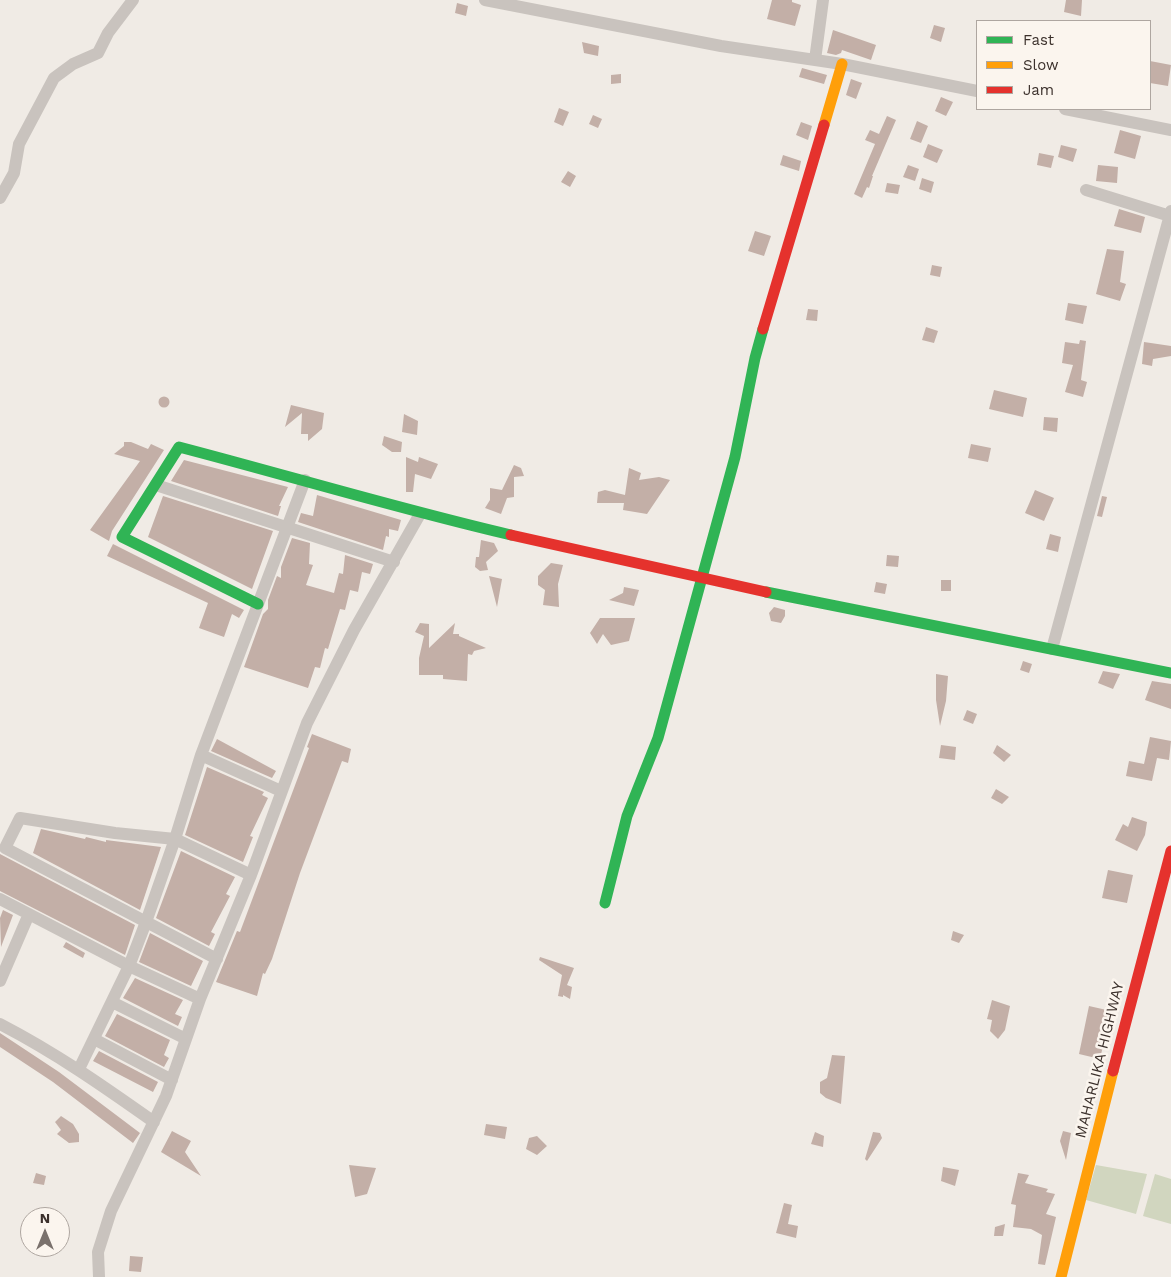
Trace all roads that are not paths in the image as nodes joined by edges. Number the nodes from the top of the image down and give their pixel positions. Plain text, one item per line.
1 (133, 0) edge
2 (485, 0) edge
3 (823, 0) edge
4 (815, 60) junction
5 (842, 64) junction
6 (976, 91) edge
7 (1070, 110) edge
8 (1171, 130) edge
9 (1086, 190) dead end
10 (0, 198) edge
11 (1171, 211) edge
12 (1170, 216) edge
13 (305, 480) junction
14 (156, 485) junction
15 (420, 514) junction
16 (288, 526) junction
17 (394, 562) junction
18 (701, 579) junction
19 (258, 604) junction
20 (1052, 649) junction
21 (1171, 673) edge
22 (200, 755) junction
23 (281, 791) junction
24 (175, 839) junction
25 (2, 847) edge
26 (1171, 851) edge
27 (251, 875) junction
28 (0, 899) edge
29 (605, 903) dead end
30 (28, 914) junction
31 (146, 922) junction
32 (217, 959) junction
33 (129, 966) junction
34 (0, 981) edge
35 (200, 999) junction
36 (112, 1002) junction
37 (0, 1024) edge
38 (94, 1039) junction
39 (186, 1039) junction
40 (79, 1069) junction
41 (172, 1080) junction
42 (154, 1122) junction
43 (99, 1277) edge
44 (1061, 1277) edge

1 - 10 street
2 - 4 street
3 - 4 street
4 - 5 street
5 - 6 street
5 - 18 main road
7 - 8 street
9 - 12 street
11 - 12 street
12 - 20 street
13 - 14 main road
13 - 15 main road
13 - 16 street
14 - 16 street
14 - 19 main road
15 - 17 street
15 - 18 main road
16 - 17 street
16 - 19 street
17 - 23 street
18 - 20 main road
18 - 29 main road
19 - 22 street
20 - 21 main road
22 - 23 street
22 - 24 street
23 - 27 street
24 - 25 street
24 - 27 street
24 - 31 street
25 - 31 street
26 - 44 main road, MAHARLIKA HIGHWAY
27 - 32 street
28 - 30 street
30 - 33 street
30 - 34 street
31 - 32 street
31 - 33 street
32 - 35 street
33 - 35 street
33 - 36 street
35 - 39 street
36 - 38 street
36 - 39 street
37 - 40 street
38 - 40 street
38 - 41 street
39 - 41 street
40 - 42 street
41 - 42 street
42 - 43 street

